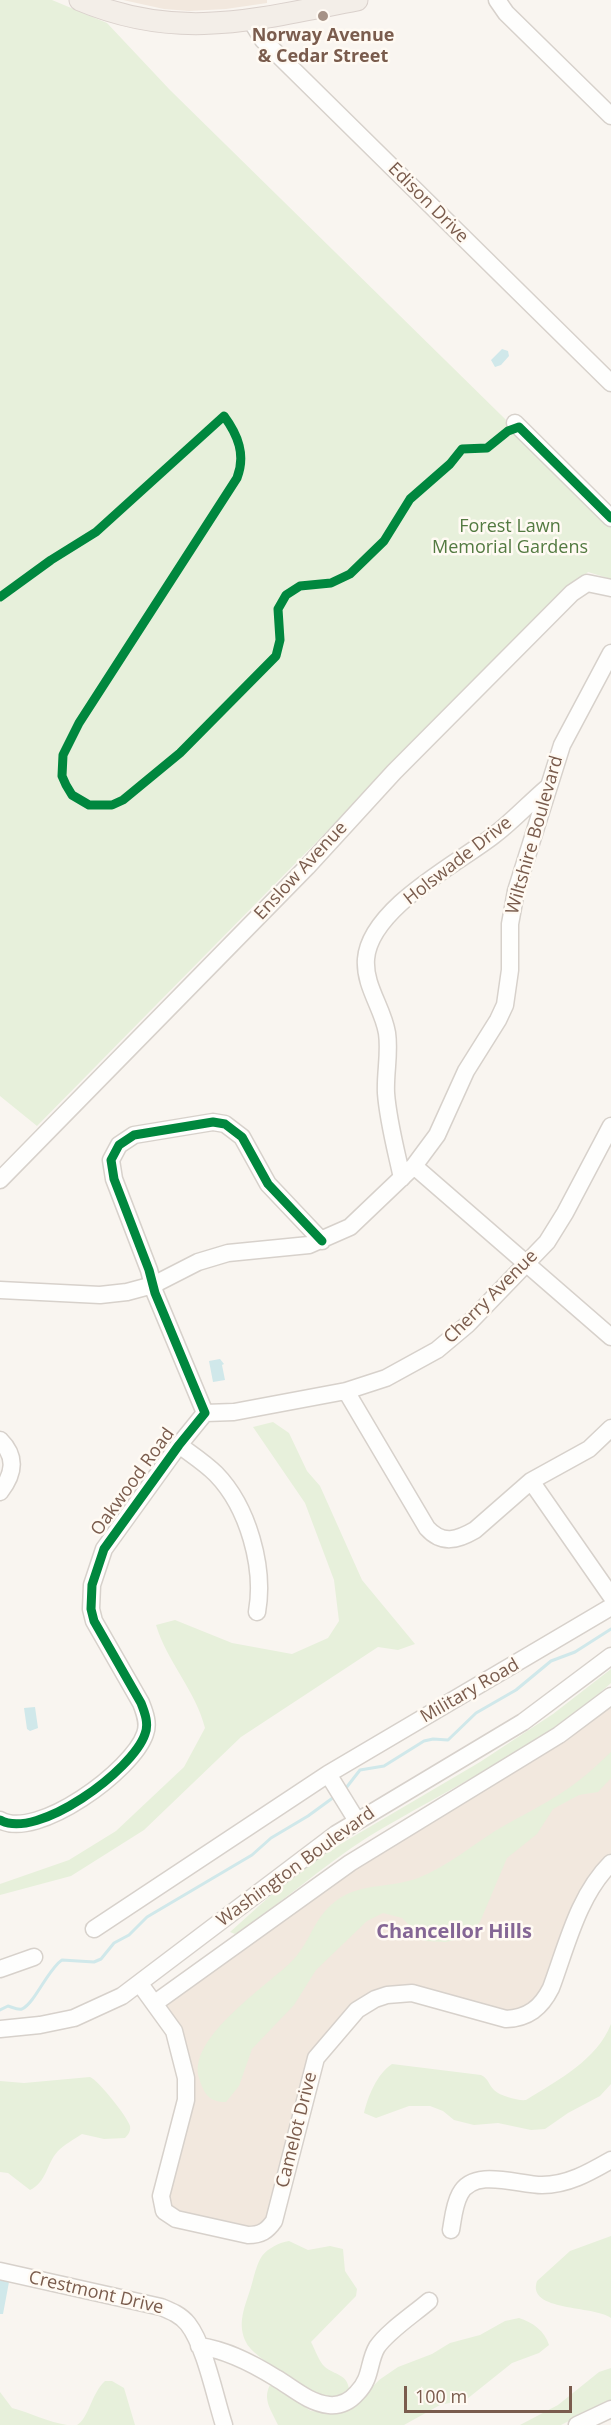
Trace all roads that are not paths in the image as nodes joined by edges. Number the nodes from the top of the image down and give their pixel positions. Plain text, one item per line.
1 (80, 0) edge
2 (357, 0) edge
3 (496, 0) edge
4 (327, 3) edge
5 (250, 19) junction
6 (611, 116) edge
7 (611, 383) edge
8 (515, 423) dead end
9 (611, 518) edge
10 (611, 588) edge
11 (611, 653) edge
12 (548, 786) junction
13 (611, 1126) edge
14 (396, 1149) junction
15 (414, 1166) junction
16 (0, 1180) edge
17 (322, 1241) junction
18 (527, 1264) junction
19 (153, 1285) junction
20 (0, 1290) edge
21 (611, 1337) edge
22 (346, 1391) junction
23 (205, 1413) junction
24 (611, 1428) edge
25 (0, 1440) edge
26 (179, 1445) junction
27 (531, 1481) junction
28 (0, 1492) edge
29 (611, 1596) edge
30 (611, 1607) edge
31 (257, 1612) dead end
32 (611, 1656) edge
33 (611, 1696) edge
34 (328, 1774) junction
35 (0, 1820) edge
36 (357, 1821) junction
37 (611, 1863) edge
38 (94, 1929) dead end
39 (34, 1957) dead end
40 (0, 1969) edge
41 (140, 1984) junction
42 (155, 2003) junction
43 (0, 2029) edge
44 (611, 2160) edge
45 (451, 2230) dead end
46 (0, 2271) edge
47 (429, 2301) dead end
48 (200, 2346) junction
49 (611, 2409) edge
50 (224, 2425) edge
51 (577, 2425) edge

1 - 5 main road
2 - 4 main road
3 - 6 street
4 - 5 main road
5 - 7 street, Edison Drive
8 - 9 street
10 - 16 street, Enslow Avenue
11 - 12 street, Wiltshire Boulevard
12 - 14 street, Holswade Drive
12 - 15 street, Wiltshire Boulevard
13 - 18 street, Cherry Avenue
14 - 15 street, Holswade Drive
14 - 15 street
15 - 17 street, Wiltshire Boulevard
15 - 18 street
17 - 19 street, Wiltshire Boulevard
17 - 19 street
18 - 21 street
18 - 22 street, Cherry Avenue
19 - 20 street, Wiltshire Boulevard
19 - 23 street
22 - 23 street, Cherry Avenue
22 - 27 street
23 - 26 street, Oakwood Road
24 - 27 street
25 - 28 street
26 - 31 street
26 - 35 street, Oakwood Road
27 - 29 street
30 - 34 street, Military Road
32 - 36 street, Washington Boulevard
33 - 42 street, Washington Boulevard
34 - 36 street
34 - 38 street, Military Road
36 - 41 street, Washington Boulevard
37 - 42 street, Camelot Drive
39 - 40 street
41 - 42 street, Camelot Drive
41 - 43 street, Washington Boulevard
44 - 45 street
46 - 48 street, Crestmont Drive
47 - 48 street
48 - 50 street, Crestmont Drive
49 - 51 street

